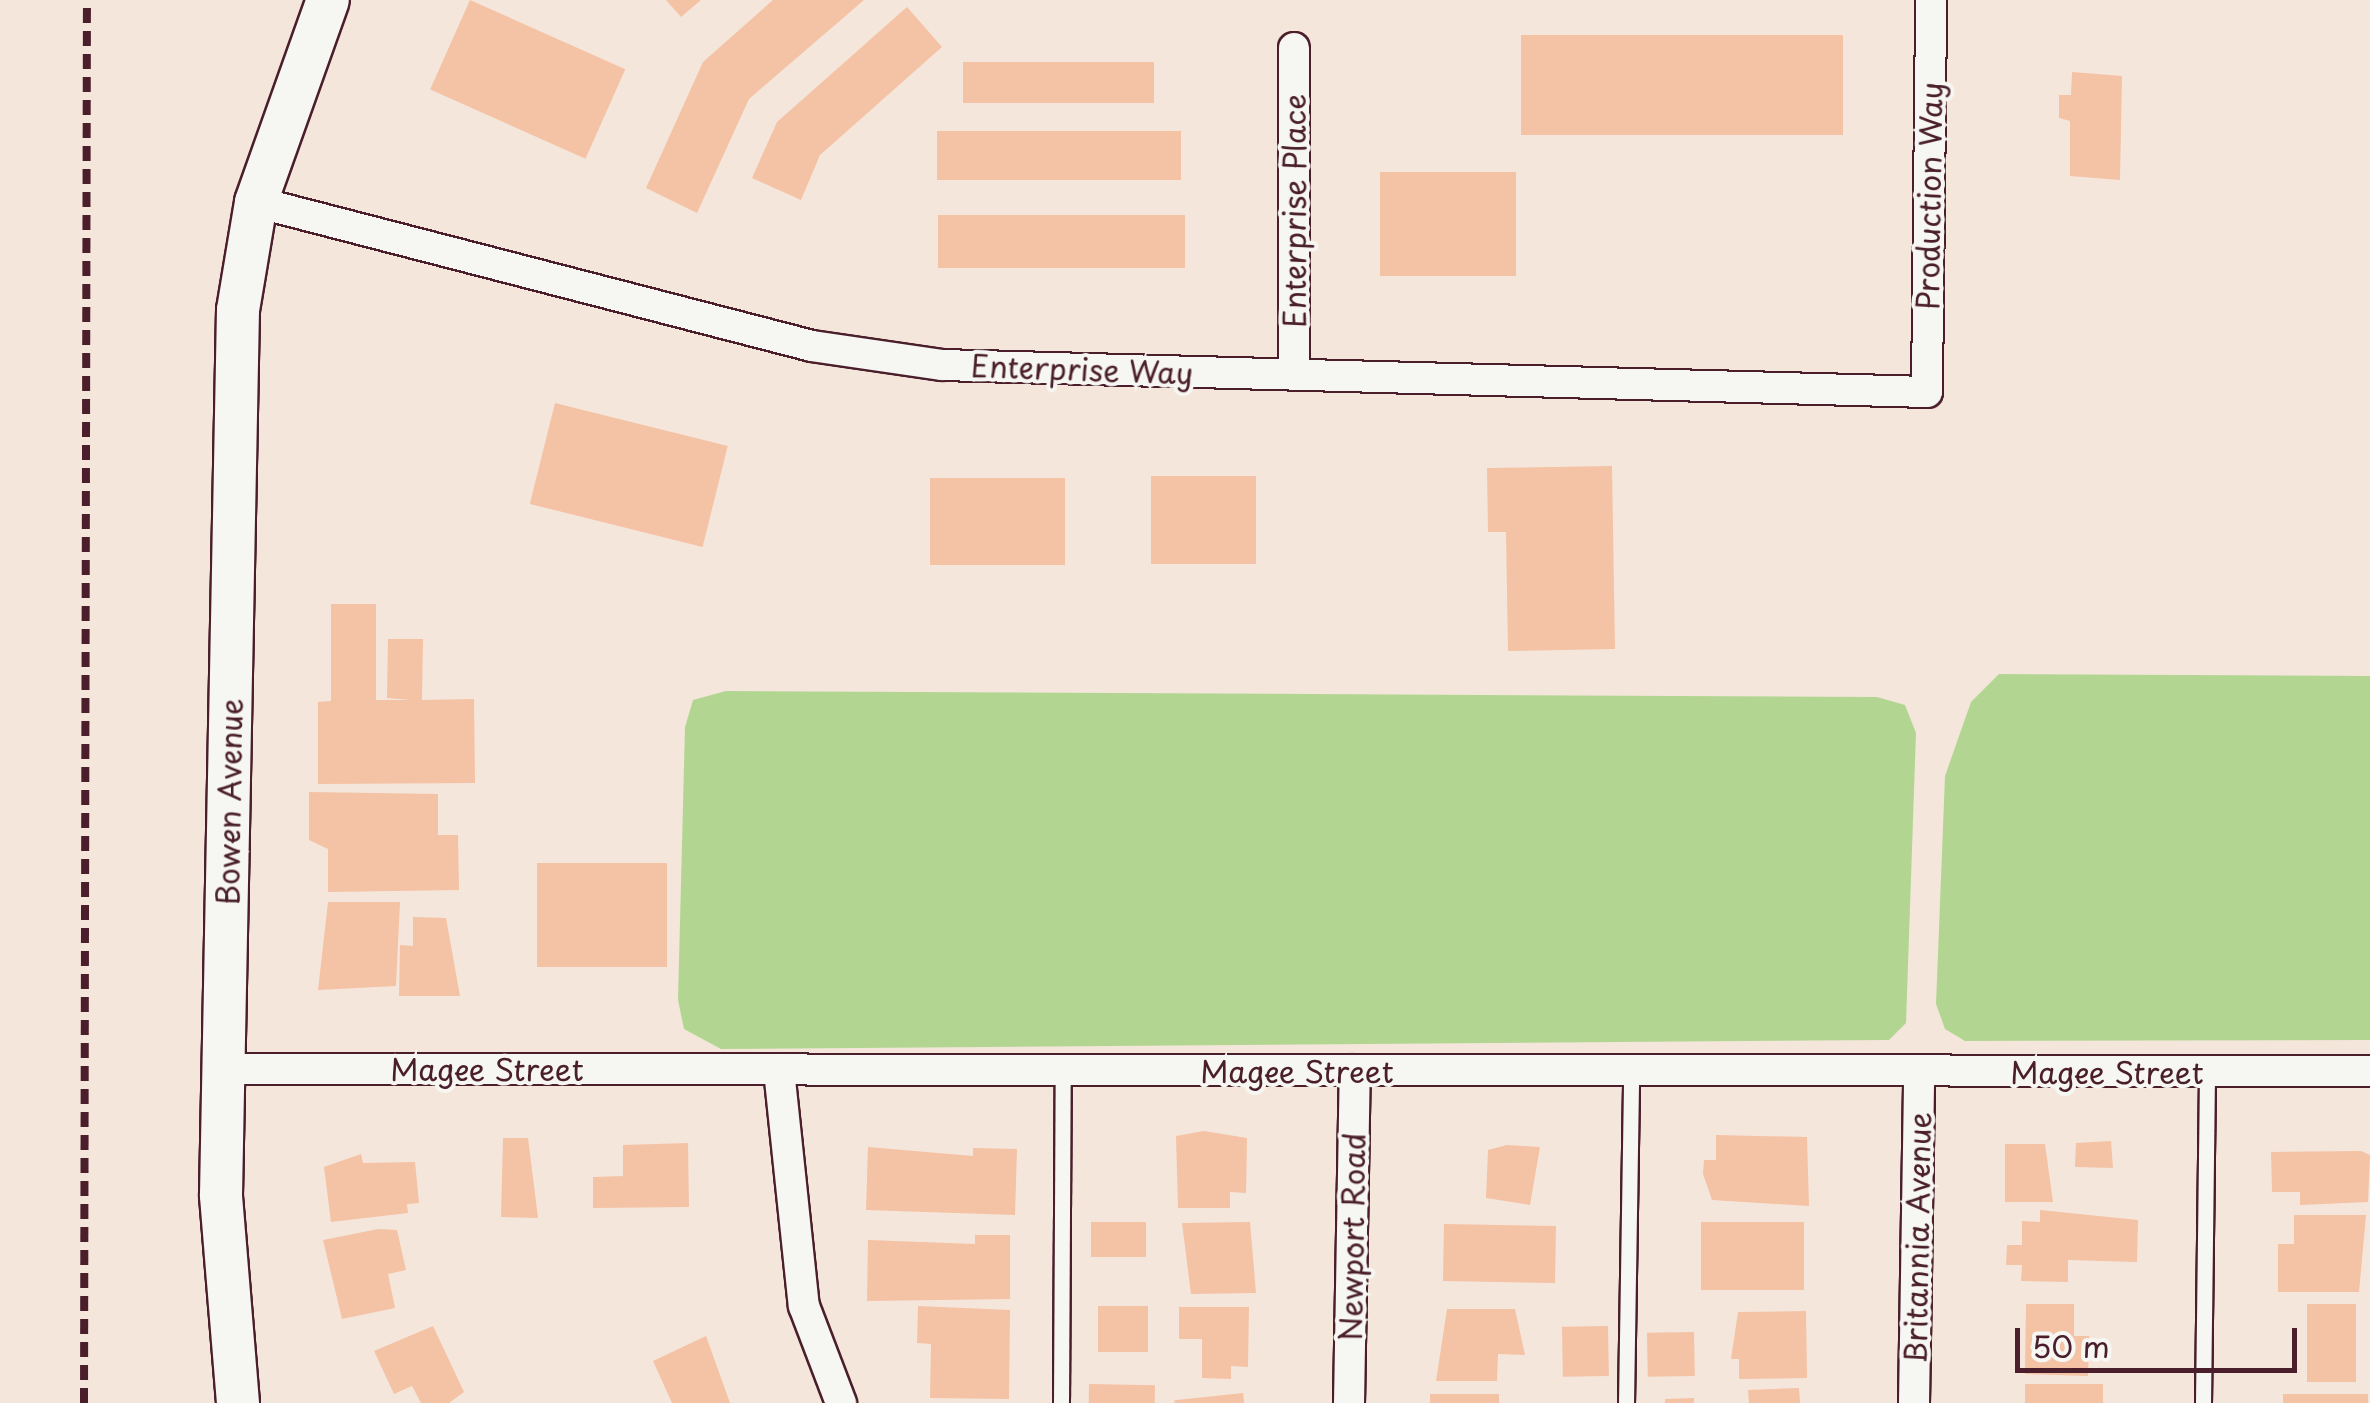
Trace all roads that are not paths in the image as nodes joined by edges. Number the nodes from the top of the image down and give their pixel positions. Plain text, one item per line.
1 (328, 0) edge
2 (1931, 0) edge
3 (1294, 48) dead end
4 (256, 202) junction
5 (1294, 374) junction
6 (1927, 392) joint
7 (223, 1069) junction
8 (780, 1070) junction
9 (1355, 1070) junction
10 (2370, 1071) edge
11 (1631, 1072) junction
12 (1919, 1072) junction
13 (2207, 1072) junction
14 (1063, 1073) junction
15 (238, 1403) edge
16 (840, 1403) edge
17 (1061, 1403) edge
18 (1349, 1403) edge
19 (1626, 1403) edge
20 (1914, 1403) edge
21 (2202, 1403) edge

1 - 4 street, Bowen Avenue
2 - 6 street, Production Way
3 - 5 street, Enterprise Place
4 - 5 street, Enterprise Way
4 - 7 street, Bowen Avenue
5 - 6 street, Enterprise Way
7 - 8 street, Magee Street
7 - 15 street, Bowen Avenue
8 - 14 street, Magee Street
8 - 16 street
9 - 11 street, Magee Street
9 - 14 street, Magee Street
9 - 18 street, Newport Road
10 - 13 street, Magee Street
11 - 12 street, Magee Street
11 - 19 lane
12 - 13 street, Magee Street
12 - 20 street, Britannia Avenue
13 - 21 lane
14 - 17 lane

